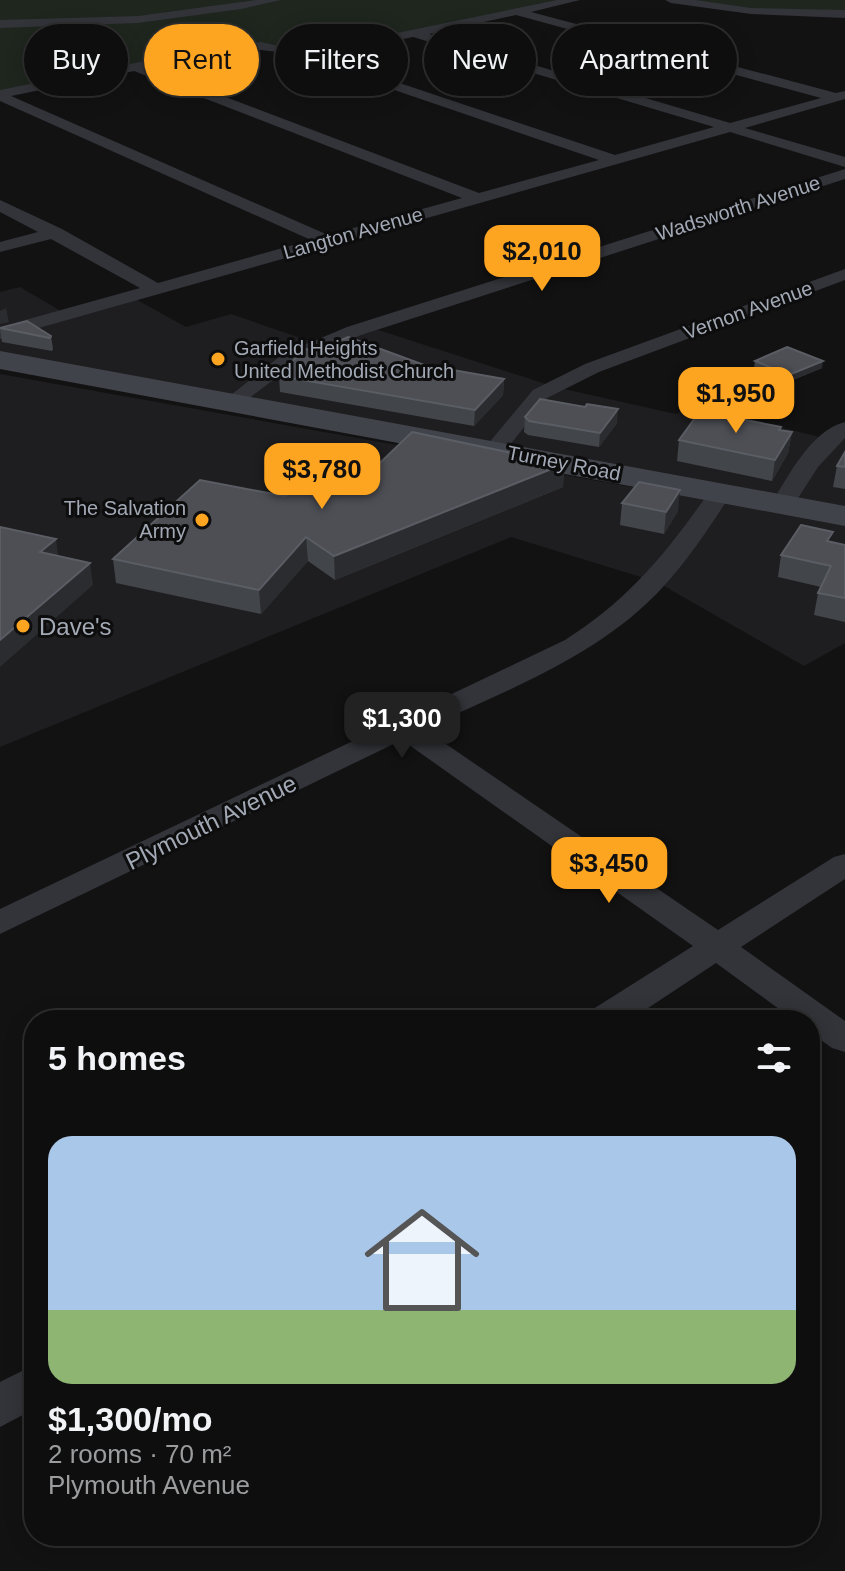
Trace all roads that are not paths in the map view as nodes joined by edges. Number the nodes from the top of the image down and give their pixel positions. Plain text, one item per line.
1 (275, 0) edge
2 (574, 0) edge
3 (671, 0) edge
4 (516, 12) junction
5 (845, 14) edge
6 (0, 24) edge
7 (414, 33) junction
8 (408, 34) edge
9 (275, 47) edge
10 (135, 67) junction
11 (408, 91) edge
12 (0, 95) edge
13 (840, 96) edge
14 (726, 126) junction
15 (612, 159) junction
16 (845, 162) edge
17 (845, 174) edge
18 (477, 198) junction
19 (0, 205) edge
20 (56, 233) junction
21 (327, 241) junction
22 (0, 247) edge
23 (845, 274) edge
24 (156, 289) junction
25 (0, 333) edge
26 (0, 360) edge
27 (232, 402) junction
28 (845, 428) edge
29 (494, 450) junction
30 (720, 493) junction
31 (783, 504) junction
32 (845, 516) edge
33 (405, 729) junction
34 (845, 864) edge
35 (0, 923) edge
36 (718, 947) junction
37 (619, 1010) edge
38 (805, 1010) edge
39 (820, 1021) edge
40 (845, 1039) edge
41 (24, 1391) edge
42 (0, 1406) edge

1 - 6 street
2 - 4 street
3 - 5 street
4 - 7 street
4 - 13 street
7 - 8 street
7 - 14 street
9 - 10 street
10 - 12 street
10 - 18 street
11 - 15 street
12 - 21 street
13 - 14 street, Langton Avenue
14 - 15 street, Langton Avenue
14 - 16 street
15 - 18 street, Langton Avenue
17 - 27 street, Wadsworth Avenue
18 - 21 street, Langton Avenue
19 - 20 street
20 - 22 street
20 - 24 street
21 - 24 street, Langton Avenue
23 - 29 street, Vernon Avenue
24 - 25 street, Langton Avenue
26 - 27 main road, Turney Road
27 - 29 main road, Turney Road
28 - 31 street
29 - 30 main road, Turney Road
30 - 31 main road, Turney Road
30 - 33 street, Plymouth Avenue
31 - 32 main road, Turney Road
33 - 35 street, Plymouth Avenue
33 - 36 street
34 - 36 street
36 - 37 street
36 - 38 street
39 - 40 street
41 - 42 street

